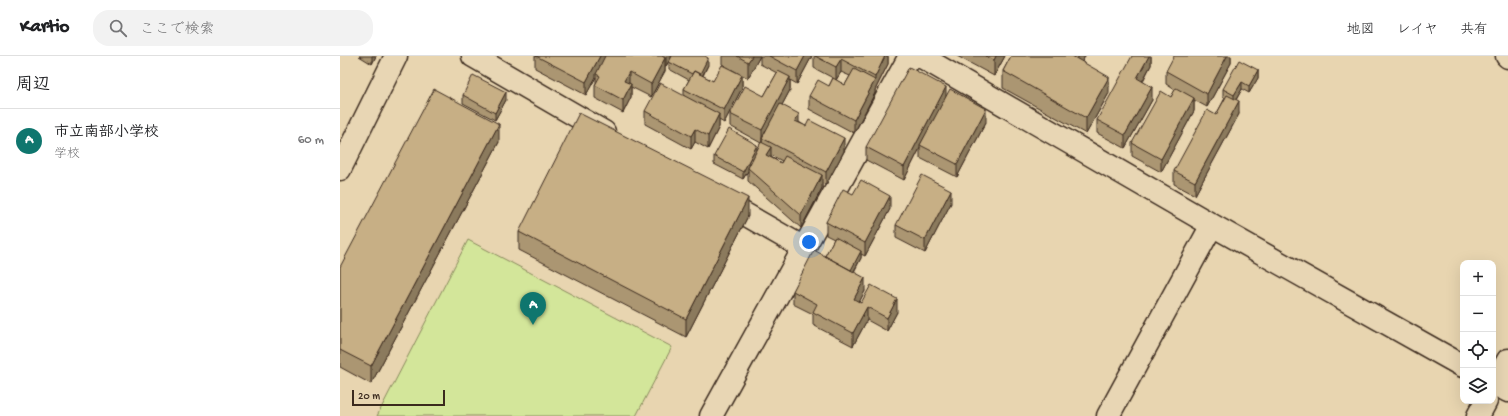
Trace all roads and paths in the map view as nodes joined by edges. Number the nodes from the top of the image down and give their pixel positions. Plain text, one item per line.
1 (396, 56) edge
2 (473, 56) edge
3 (910, 56) edge
4 (920, 56) edge
5 (618, 140) edge
6 (340, 169) edge
7 (708, 192) edge
8 (1212, 225) junction
9 (804, 248) junction
10 (1508, 360) edge
11 (1460, 364) edge
12 (1496, 387) edge
13 (1486, 404) edge
14 (711, 416) edge
15 (1108, 416) edge
16 (1478, 416) edge

1 - 6 street
2 - 5 street
3 - 9 street
4 - 8 street
7 - 9 street
8 - 11 street
8 - 15 street
9 - 14 street
10 - 12 street
13 - 16 street

